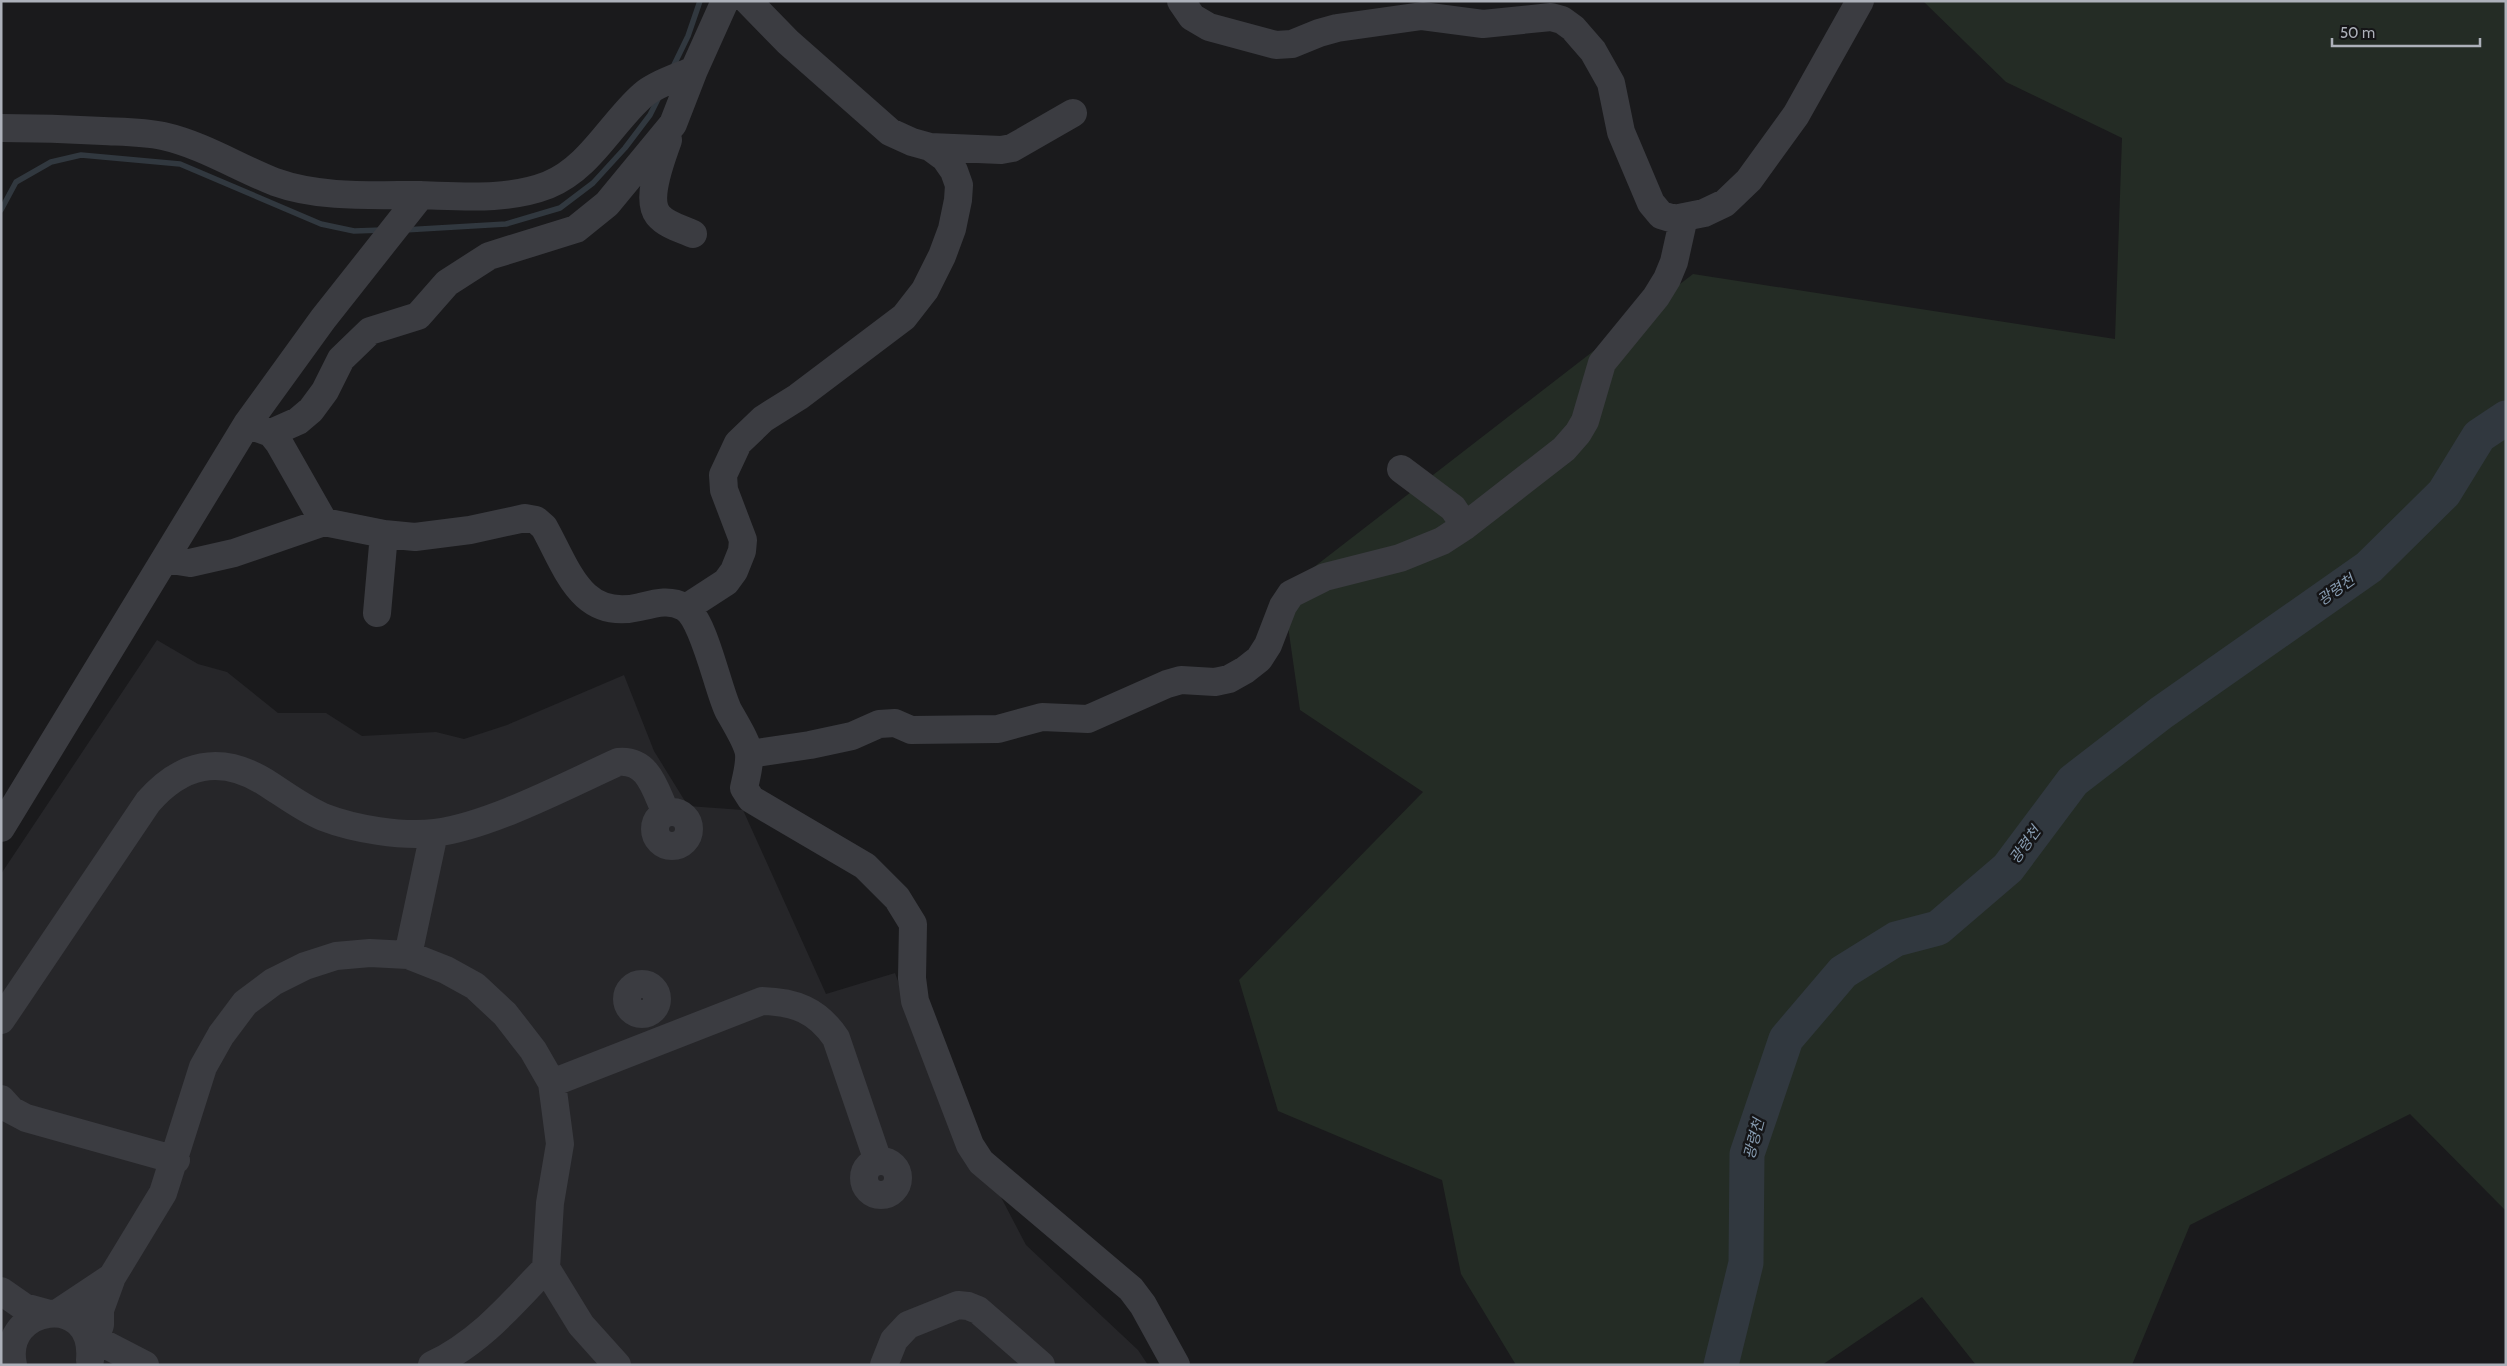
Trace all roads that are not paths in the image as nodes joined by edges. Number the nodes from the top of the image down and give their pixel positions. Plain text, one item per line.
1 (726, 1) edge
2 (748, 1) edge
3 (1181, 1) edge
4 (1860, 1) edge
5 (694, 70) junction
6 (1073, 113) dead end
7 (672, 124) junction
8 (1, 128) edge
9 (930, 147) junction
10 (418, 200) junction
11 (1682, 226) dead end
12 (693, 234) dead end
13 (259, 429) junction
14 (1401, 470) dead end
15 (324, 522) junction
16 (1466, 526) junction
17 (384, 534) junction
18 (165, 559) junction
19 (686, 608) junction
20 (377, 613) dead end
21 (749, 754) junction
22 (666, 813) dead end
23 (1, 828) edge
24 (434, 833) junction
25 (408, 955) junction
26 (636, 1013) dead end
27 (1, 1020) edge
28 (628, 1054) junction
29 (552, 1083) junction
30 (1, 1099) edge
31 (176, 1160) junction
32 (878, 1161) dead end
33 (546, 1268) junction
34 (112, 1276) junction
35 (1, 1291) edge
36 (52, 1313) junction
37 (9, 1350) edge
38 (95, 1350) edge
39 (145, 1365) edge
40 (432, 1365) edge
41 (617, 1365) edge
42 (884, 1365) edge
43 (1041, 1365) edge
44 (1176, 1365) edge

1 - 5 street
2 - 9 street
3 - 4 street
5 - 7 street
5 - 10 street
6 - 9 street
7 - 12 street
7 - 13 street
8 - 10 street
9 - 19 street
10 - 13 street
11 - 16 street
13 - 15 street
13 - 18 street
14 - 16 street
15 - 17 street
15 - 18 street
16 - 21 street
17 - 19 street
17 - 20 street
18 - 23 street
19 - 21 street
21 - 44 street
22 - 24 street
24 - 25 street
24 - 27 street
25 - 29 street
25 - 31 street
26 - 28 street
28 - 29 street
28 - 32 street
29 - 33 street
30 - 31 street
31 - 34 street
33 - 40 street
33 - 41 street
34 - 36 street
34 - 38 street
35 - 36 street
36 - 37 street
36 - 38 street
38 - 39 street
42 - 43 street

